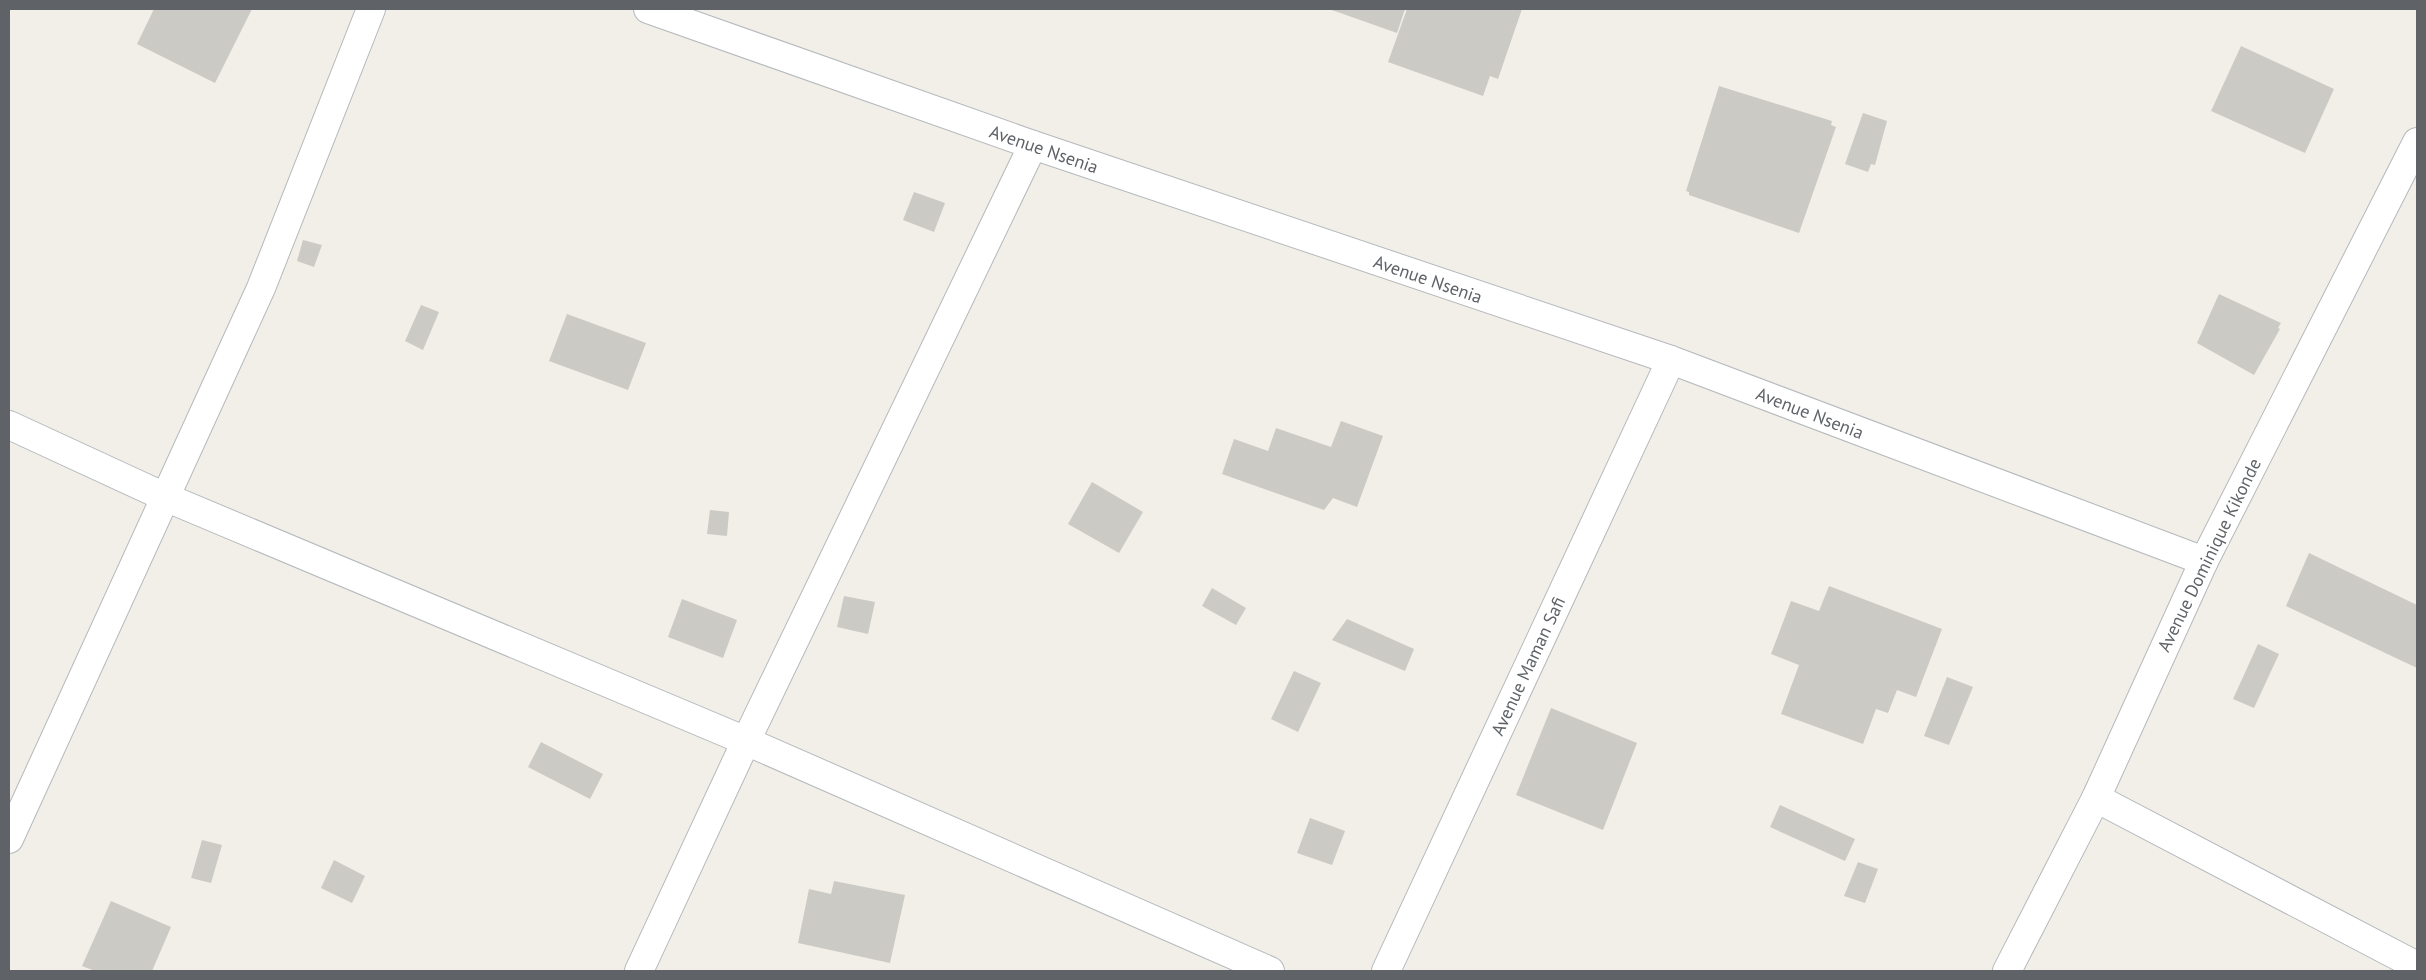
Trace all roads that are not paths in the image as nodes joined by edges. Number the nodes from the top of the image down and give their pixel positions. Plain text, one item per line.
1 (371, 9) edge
2 (648, 9) edge
3 (2417, 142) edge
4 (1032, 146) junction
5 (1671, 360) junction
6 (9, 425) edge
7 (165, 497) junction
8 (2204, 560) junction
9 (746, 741) junction
10 (2096, 798) junction
11 (9, 839) edge
12 (2417, 966) edge
13 (640, 971) edge
14 (1270, 971) edge
15 (1386, 971) edge
16 (2007, 971) edge

1 - 7 street
2 - 4 street, Avenue Nsenia
3 - 8 street, Avenue Dominique Kikonde
4 - 5 street, Avenue Nsenia
4 - 9 street
5 - 8 street, Avenue Nsenia
5 - 15 street, Avenue Maman Safi
6 - 7 street
7 - 9 street
7 - 11 street
8 - 10 street, Avenue Dominique Kikonde
9 - 13 street
9 - 14 street
10 - 12 street
10 - 16 street, Avenue Dominique Kikonde

